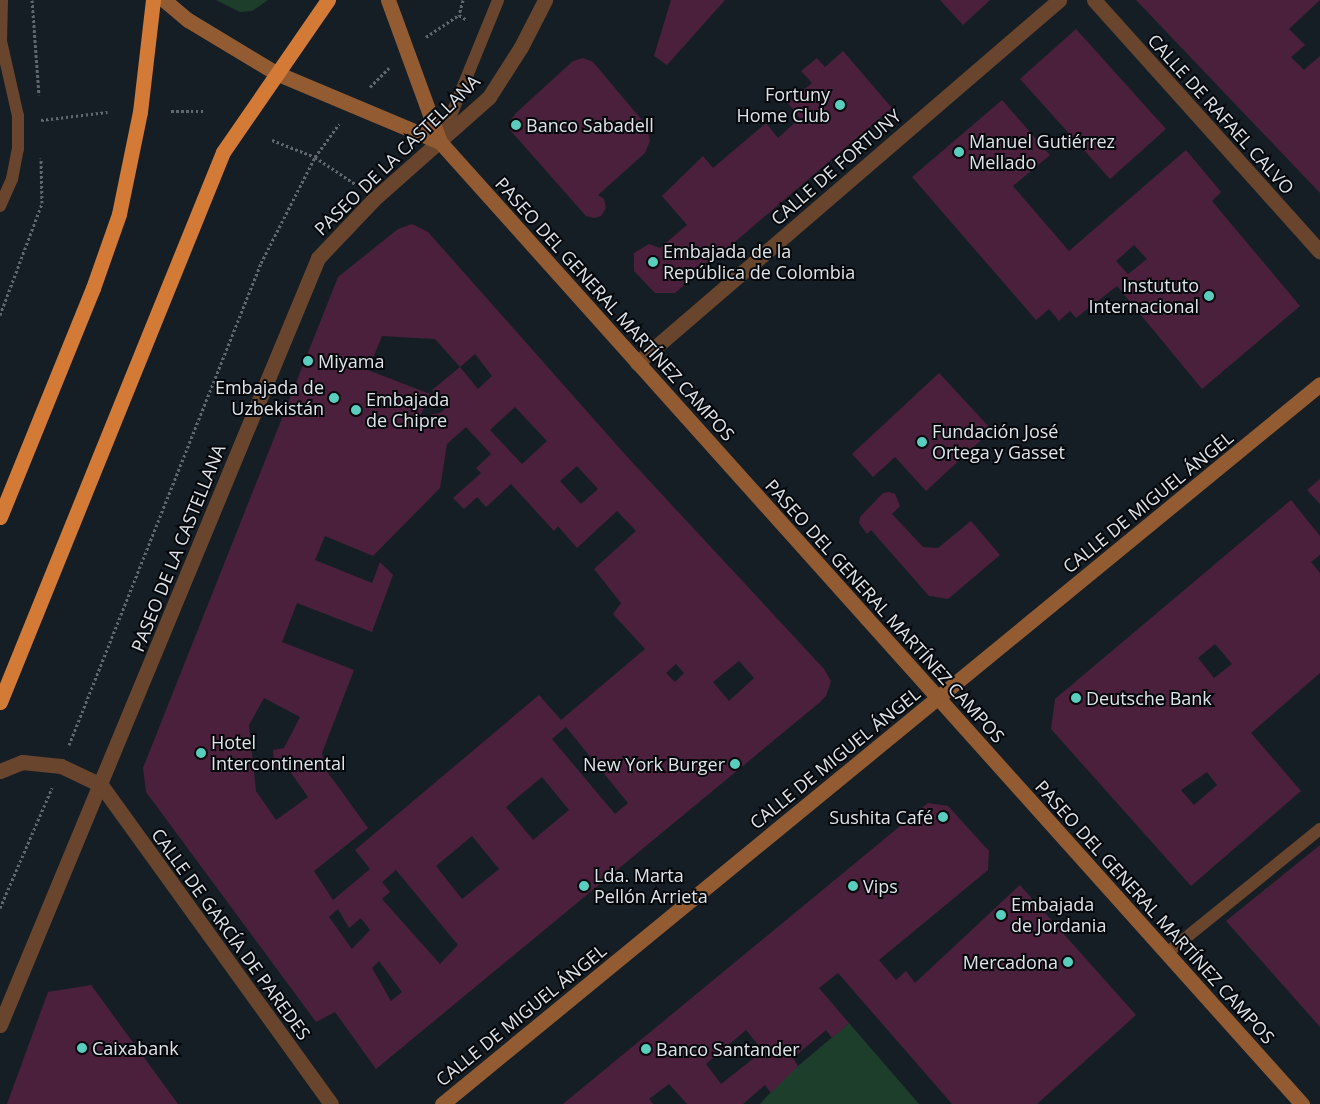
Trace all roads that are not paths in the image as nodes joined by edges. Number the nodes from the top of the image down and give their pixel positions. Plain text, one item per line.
1 (2, 0) edge
2 (153, 0) edge
3 (164, 0) edge
4 (328, 0) edge
5 (388, 0) edge
6 (498, 0) edge
7 (545, 0) edge
8 (1059, 0) edge
9 (1094, 0) edge
10 (276, 73) junction
11 (440, 142) junction
12 (0, 206) edge
13 (1320, 252) edge
14 (637, 363) junction
15 (1320, 384) edge
16 (0, 517) edge
17 (938, 699) junction
18 (0, 702) edge
19 (0, 771) edge
20 (101, 785) junction
21 (1320, 830) edge
22 (1167, 953) junction
23 (0, 1025) edge
24 (331, 1104) edge
25 (442, 1104) edge
26 (1302, 1104) edge

1 - 12 lane
2 - 16 highway
3 - 10 street
4 - 10 highway
5 - 11 street
6 - 11 lane
7 - 11 street, PASEO DE LA CASTELLANA
8 - 14 street, CALLE DE FORTUNY
9 - 13 street, CALLE DE RAFAEL CALVO
10 - 11 street
10 - 18 highway
11 - 14 street, PASEO DEL GENERAL MARTÍNEZ CAMPOS
11 - 20 street, PASEO DE LA CASTELLANA
14 - 17 street, PASEO DEL GENERAL MARTÍNEZ CAMPOS
15 - 17 street, CALLE DE MIGUEL ÁNGEL
17 - 22 street, PASEO DEL GENERAL MARTÍNEZ CAMPOS
17 - 25 street, CALLE DE MIGUEL ÁNGEL
19 - 20 street
20 - 23 street, PASEO DE LA CASTELLANA
20 - 24 street, CALLE DE GARCÍA DE PAREDES
21 - 22 lane
22 - 26 street, PASEO DEL GENERAL MARTÍNEZ CAMPOS

